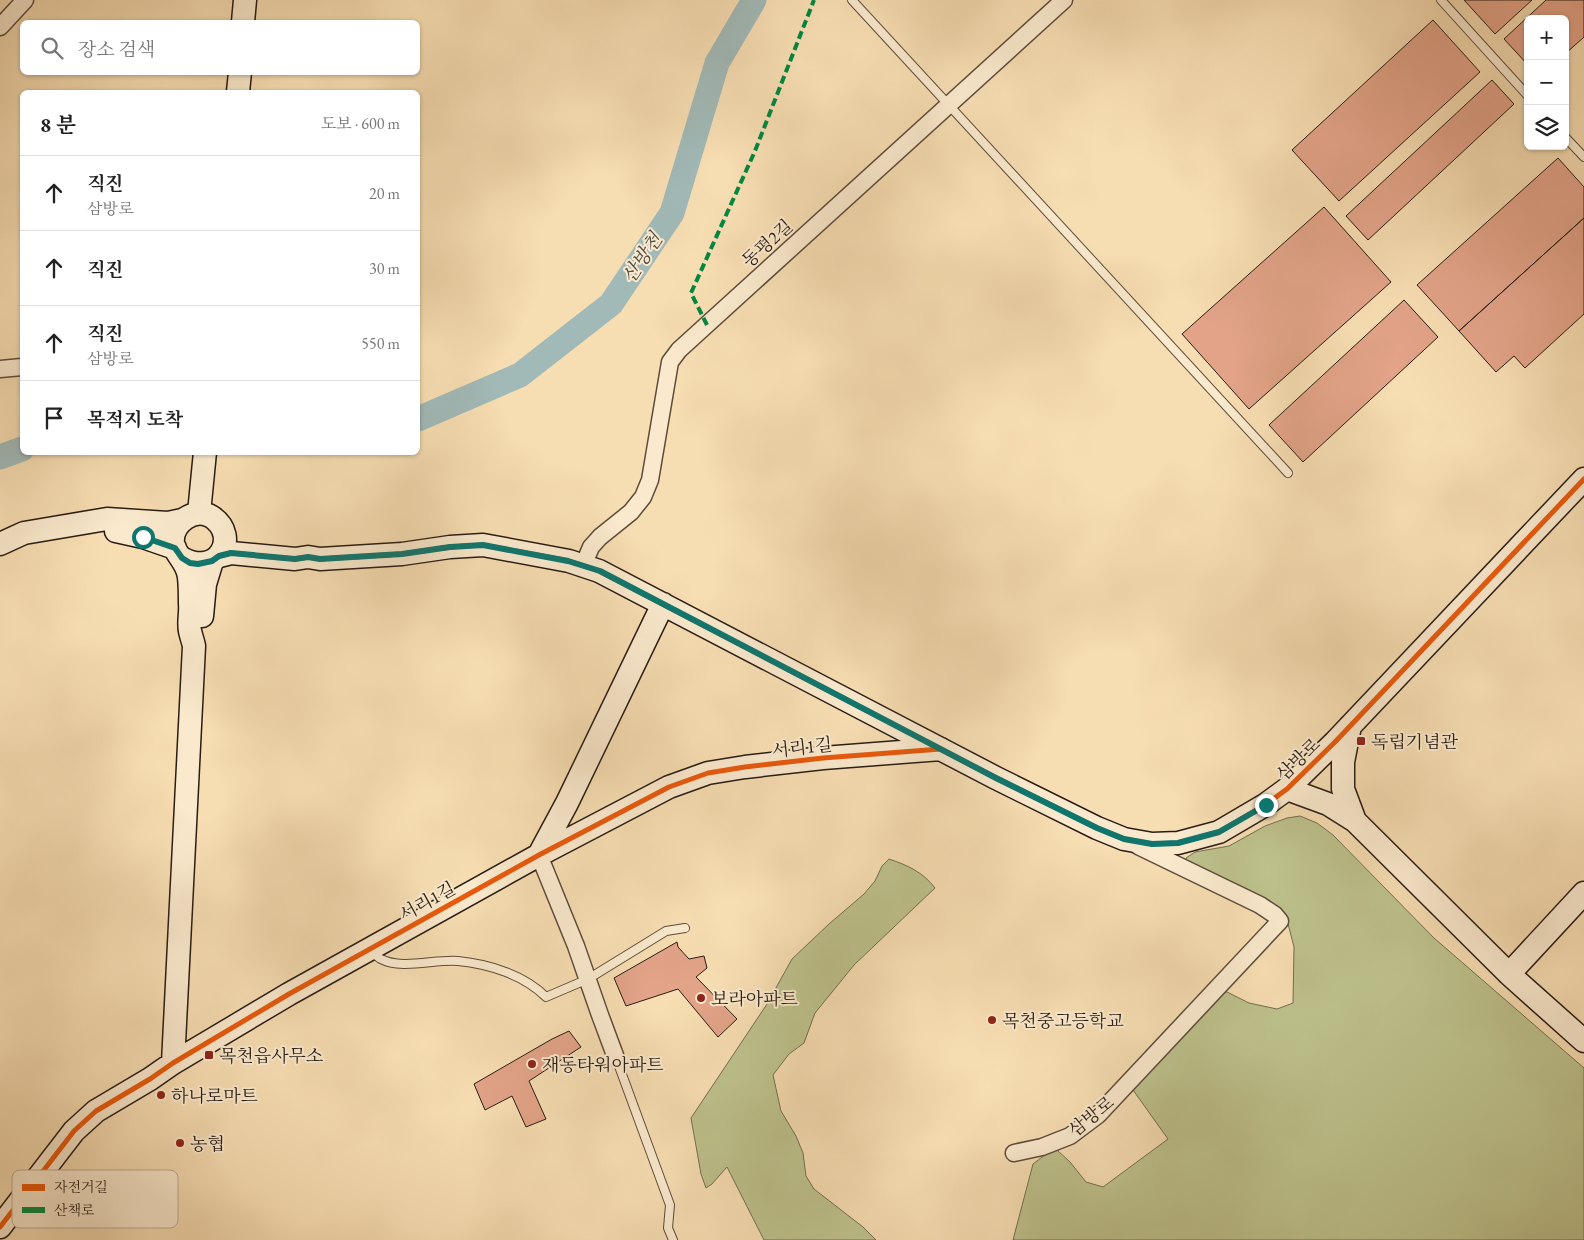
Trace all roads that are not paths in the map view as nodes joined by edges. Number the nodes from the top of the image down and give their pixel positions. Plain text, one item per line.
1 (25, 0) edge
2 (244, 0) edge
3 (852, 0) edge
4 (1064, 0) edge
5 (1441, 0) edge
6 (243, 20) edge
7 (0, 27) edge
8 (240, 75) edge
9 (238, 90) edge
10 (1524, 92) edge
11 (949, 105) junction
12 (1569, 141) edge
13 (1584, 158) edge
14 (20, 367) edge
15 (0, 369) edge
16 (205, 455) edge
17 (1288, 473) dead end
18 (1584, 478) edge
19 (191, 517) junction
20 (91, 523) junction
21 (222, 530) junction
22 (0, 544) edge
23 (179, 553) junction
24 (308, 557) junction
25 (215, 558) junction
26 (583, 566) junction
27 (663, 604) junction
28 (194, 646) junction
29 (1350, 726) junction
30 (941, 749) junction
31 (1287, 790) junction
32 (1354, 820) junction
33 (1124, 839) junction
34 (539, 855) junction
35 (1584, 893) edge
36 (685, 928) dead end
37 (369, 949) junction
38 (1509, 974) junction
39 (588, 979) junction
40 (1584, 1041) edge
41 (616, 1058) joint
42 (172, 1063) junction
43 (1014, 1153) dead end
44 (44, 1170) edge
45 (12, 1211) edge
46 (0, 1227) edge
47 (673, 1240) edge

1 - 7 street
2 - 6 street
3 - 11 lane
4 - 11 street, 동평2길
5 - 10 lane
8 - 9 street
11 - 17 lane
11 - 26 street, 동평2길
12 - 13 lane
14 - 15 street
16 - 19 street
18 - 29 street, 삼방로
19 - 20 street
19 - 21 street
19 - 23 street
20 - 22 street
20 - 23 street
21 - 24 street, 삼방로
21 - 25 street
23 - 25 street
23 - 28 street
24 - 25 street, 삼방로
24 - 26 street, 삼방로
25 - 28 street
26 - 27 street, 삼방로
27 - 30 street, 삼방로
27 - 34 street
28 - 42 street
29 - 31 street, 삼방로
29 - 32 street
30 - 33 street, 삼방로
30 - 34 street, 서리1길
31 - 32 street
31 - 33 street, 삼방로
32 - 38 street
33 - 43 street, 삼방로
34 - 37 street, 서리1길
34 - 39 street
35 - 38 street
36 - 39 lane
37 - 39 lane
37 - 42 street, 서리1길
38 - 40 street
39 - 41 street
41 - 47 lane
42 - 44 street, 서리1길
45 - 46 street, 서리1길

